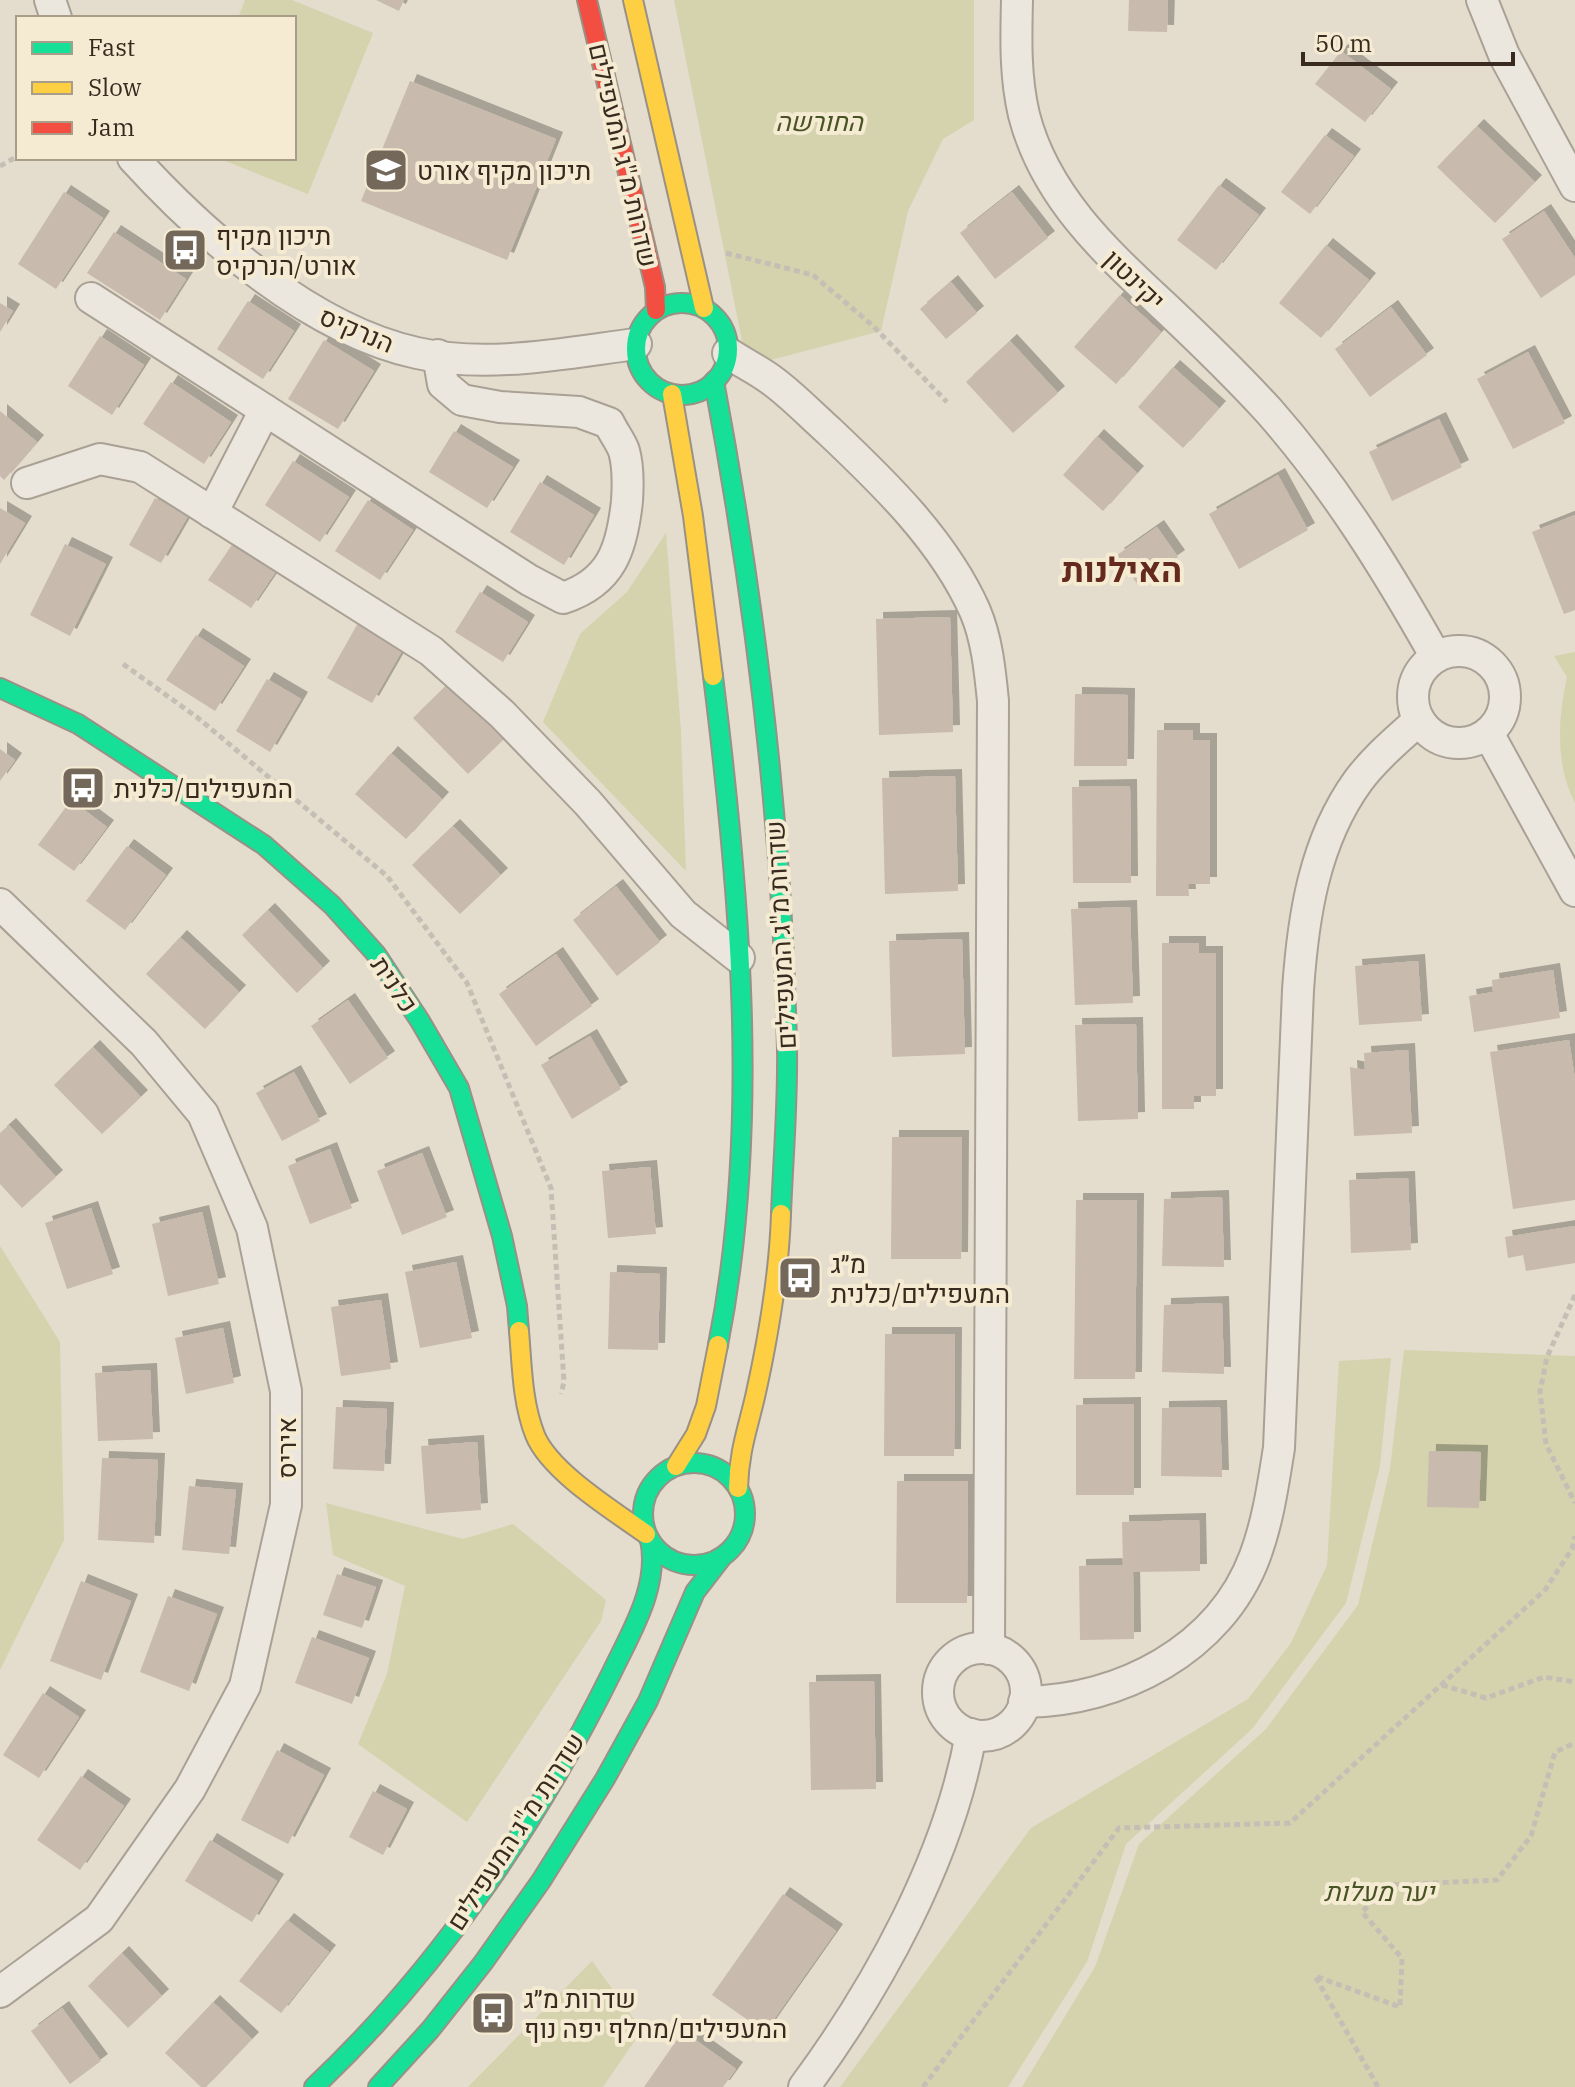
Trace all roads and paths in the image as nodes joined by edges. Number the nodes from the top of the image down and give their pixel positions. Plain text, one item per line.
1 (587, 0) edge
2 (633, 0) edge
3 (1017, 0) edge
4 (1482, 0) edge
5 (135, 160) edge
6 (1575, 186) edge
7 (691, 245) junction
8 (91, 298) dead end
9 (704, 308) junction
10 (656, 310) junction
11 (636, 344) junction
12 (728, 353) junction
13 (438, 355) junction
14 (714, 381) junction
15 (672, 394) junction
16 (947, 402) dead end
17 (265, 410) junction
18 (27, 483) dead end
19 (212, 513) junction
20 (1436, 657) junction
21 (0, 688) edge
22 (1419, 720) junction
23 (1488, 733) junction
24 (1575, 891) edge
25 (0, 904) edge
26 (739, 958) junction
27 (1575, 1295) edge
28 (546, 1453) junction
29 (676, 1466) junction
30 (593, 1476) dead end
31 (656, 1479) junction
32 (630, 1481) dead end
33 (738, 1488) junction
34 (1575, 1503) edge
35 (1575, 1536) edge
36 (648, 1537) junction
37 (722, 1557) junction
38 (989, 1649) junction
39 (1575, 1682) edge
40 (1441, 1684) junction
41 (1024, 1702) junction
42 (971, 1734) junction
43 (1575, 1743) edge
44 (0, 1992) edge
45 (314, 2087) edge
46 (378, 2087) edge
47 (804, 2087) edge
48 (923, 2087) edge
49 (1378, 2087) edge

1 - 10 main road, שדרות מ"ג המעפילים
2 - 7 main road, שדרות מ"ג המעפילים
3 - 20 street, יקינטון
4 - 6 street
5 - 13 street, הנרקיס
7 - 9 main road, שדרות מ"ג המעפילים
7 - 16 path
8 - 17 street
9 - 10 main road
9 - 12 main road
10 - 11 main road
11 - 13 street, הנרקיס
11 - 15 main road
12 - 14 main road
12 - 38 street
13 - 17 street
14 - 15 main road
14 - 33 main road, שדרות מ"ג המעפילים
15 - 26 main road, שדרות מ"ג המעפילים
17 - 19 street
18 - 19 street
19 - 26 street
20 - 22 street
20 - 23 street
21 - 28 main road, כלנית
22 - 23 street
22 - 41 street
23 - 24 street
25 - 44 street, איריס
26 - 29 main road, שדרות מ"ג המעפילים
27 - 34 path
28 - 30 main road
28 - 36 main road, כלנית
29 - 31 main road
29 - 33 main road
31 - 32 main road
31 - 36 main road
33 - 37 main road
35 - 40 path
36 - 37 main road
36 - 45 main road, שדרות מ"ג המעפילים
37 - 46 main road, שדרות מ"ג המעפילים
38 - 41 street
38 - 42 street
39 - 40 path
40 - 48 path
41 - 42 street
42 - 47 street
43 - 49 path

